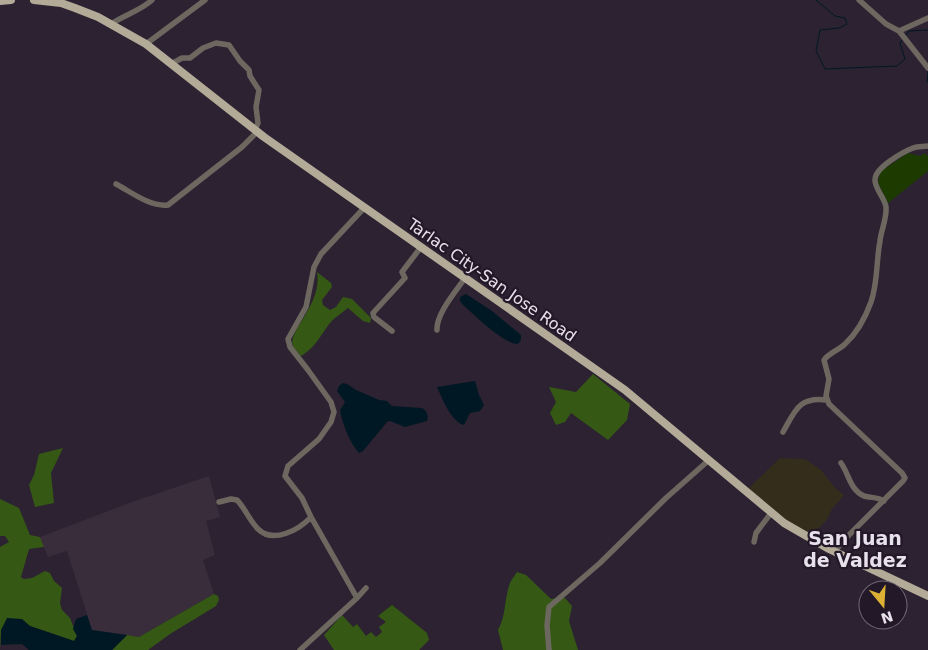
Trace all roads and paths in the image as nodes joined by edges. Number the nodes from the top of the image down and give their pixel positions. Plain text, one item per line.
1 (11, 0) edge
2 (34, 0) edge
3 (152, 0) edge
4 (205, 0) edge
5 (859, 0) edge
6 (0, 2) edge
7 (928, 18) edge
8 (111, 24) junction
9 (899, 31) junction
10 (146, 44) junction
11 (171, 64) junction
12 (928, 68) edge
13 (256, 131) junction
14 (928, 146) edge
15 (116, 184) dead end
16 (364, 208) junction
17 (421, 247) junction
18 (465, 278) junction
19 (438, 330) dead end
20 (392, 331) dead end
21 (827, 400) junction
22 (783, 432) dead end
23 (708, 460) junction
24 (841, 463) dead end
25 (884, 501) junction
26 (219, 502) dead end
27 (771, 513) junction
28 (311, 517) junction
29 (754, 542) dead end
30 (835, 551) junction
31 (366, 588) dead end
32 (928, 596) edge
33 (357, 598) junction
34 (300, 650) edge
35 (549, 650) edge

1 - 6 main road
2 - 8 main road, Tarlac City-San Jose Road
3 - 8 street
4 - 10 street
5 - 9 street
7 - 9 street
8 - 10 main road, Tarlac City-San Jose Road
9 - 12 street
10 - 11 main road, Tarlac City-San Jose Road
11 - 13 main road, Tarlac City-San Jose Road
11 - 13 street
13 - 15 street
13 - 16 main road, Tarlac City-San Jose Road
14 - 21 street
16 - 17 main road, Tarlac City-San Jose Road
16 - 28 street
17 - 18 main road, Tarlac City-San Jose Road
17 - 20 street
18 - 19 street
18 - 23 main road, Tarlac City-San Jose Road
21 - 22 street
21 - 25 street
23 - 27 main road, Tarlac City-San Jose Road
23 - 35 street
24 - 25 street
25 - 30 street
26 - 28 street
27 - 29 street
27 - 30 main road, Tarlac City-San Jose Road
28 - 33 street
30 - 32 main road, Tarlac City-San Jose Road
31 - 33 street
33 - 34 street

